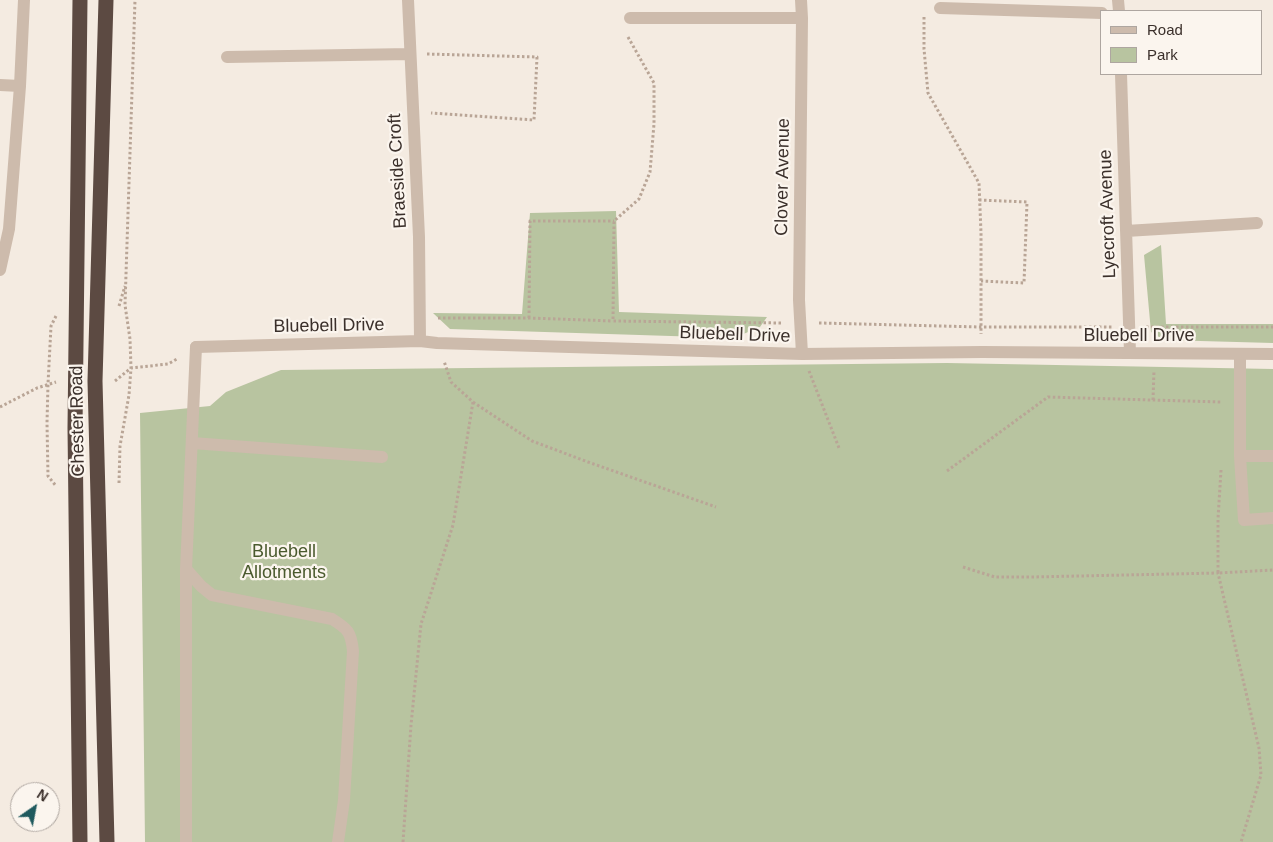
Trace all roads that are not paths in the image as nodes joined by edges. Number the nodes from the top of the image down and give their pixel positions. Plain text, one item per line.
1 (24, 0) edge
2 (80, 0) edge
3 (106, 0) edge
4 (408, 0) edge
5 (801, 0) edge
6 (940, 8) dead end
7 (1100, 12) edge
8 (630, 18) road end
9 (802, 18) junction
10 (410, 54) junction
11 (227, 57) dead end
12 (1121, 75) edge
13 (0, 85) edge
14 (20, 86) junction
15 (1257, 223) dead end
16 (1126, 231) junction
17 (0, 270) edge
18 (420, 341) junction
19 (1130, 353) junction
20 (802, 354) junction
21 (1240, 354) junction
22 (1273, 354) edge
23 (192, 443) junction
24 (382, 456) dead end
25 (1240, 456) junction
26 (1273, 456) edge
27 (1273, 518) edge
28 (186, 569) junction
29 (80, 842) edge
30 (107, 842) edge
31 (186, 842) edge
32 (338, 842) edge

1 - 14 street
2 - 29 highway, Chester Road
3 - 30 highway, Chester Road
4 - 10 street, Braeside Croft
5 - 9 street, Clover Avenue
6 - 7 street
8 - 9 street
9 - 20 street, Clover Avenue
10 - 11 street
10 - 18 street, Braeside Croft
12 - 16 street, Lyecroft Avenue
13 - 14 street
14 - 17 street
15 - 16 street
16 - 19 street, Lyecroft Avenue
18 - 20 street, Bluebell Drive
18 - 23 street, Bluebell Drive
19 - 20 street, Bluebell Drive
19 - 21 street, Bluebell Drive
21 - 22 street, Bluebell Drive
21 - 25 street
23 - 24 street
23 - 28 street
25 - 26 street
25 - 27 street
28 - 31 street
28 - 32 street

